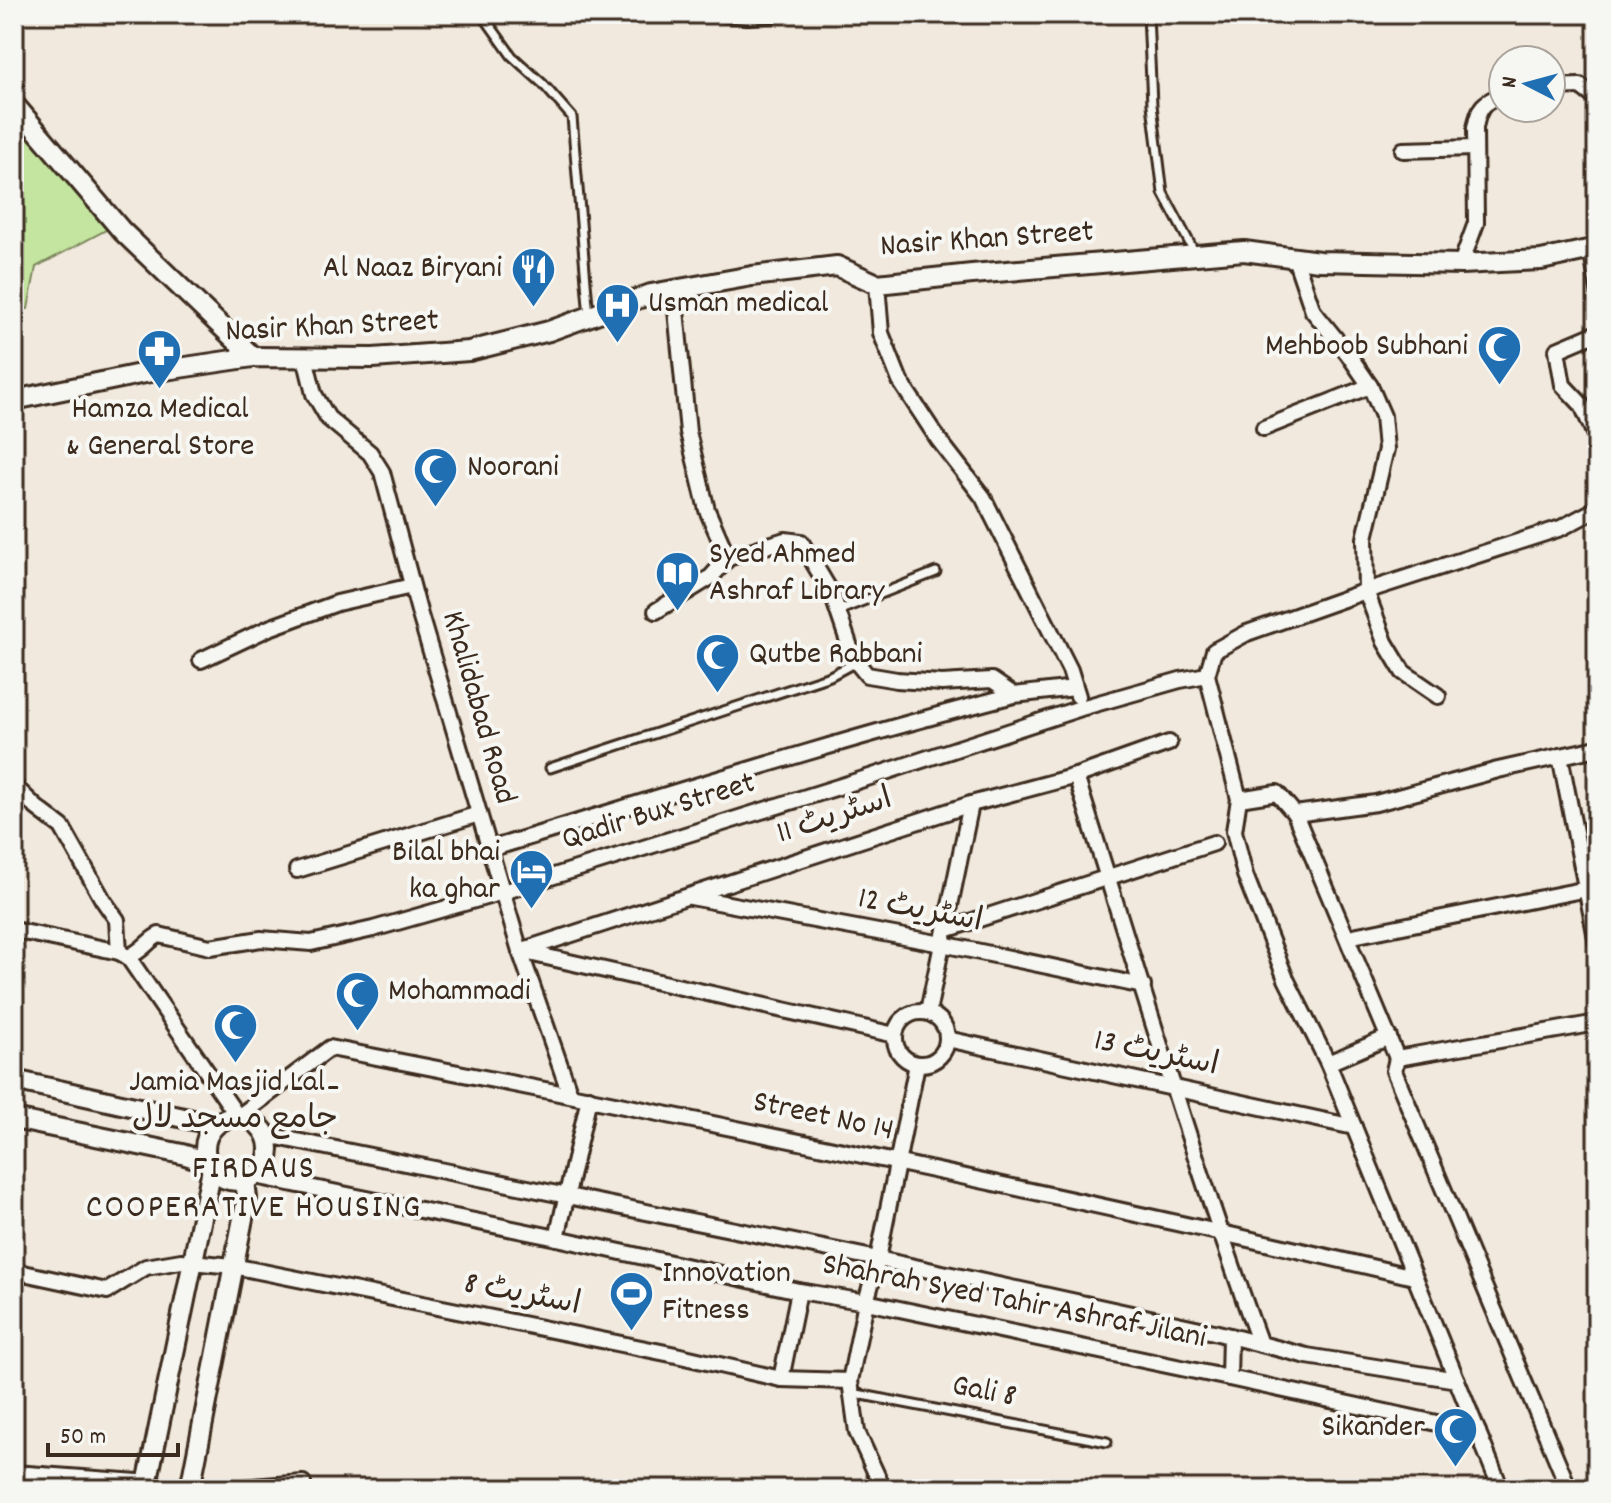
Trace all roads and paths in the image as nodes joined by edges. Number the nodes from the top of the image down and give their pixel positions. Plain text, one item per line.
1 (482, 14) edge
2 (725, 14) edge
3 (773, 14) edge
4 (1148, 14) edge
5 (1567, 86) edge
6 (1597, 99) edge
7 (1487, 101) edge
8 (14, 104) edge
9 (1475, 148) junction
10 (1403, 150) dead end
11 (1592, 249) edge
12 (1196, 255) junction
13 (1295, 258) junction
14 (1461, 264) junction
15 (877, 284) junction
16 (674, 290) junction
17 (1597, 300) edge
18 (589, 317) junction
19 (1597, 333) edge
20 (253, 357) junction
21 (305, 357) junction
22 (1370, 386) junction
23 (14, 400) edge
24 (1264, 428) dead end
25 (1597, 440) edge
26 (1597, 509) edge
27 (728, 558) junction
28 (936, 572) dead end
29 (412, 586) junction
30 (1366, 591) junction
31 (656, 611) dead end
32 (838, 611) junction
33 (201, 660) dead end
34 (856, 662) junction
35 (1207, 675) junction
36 (1075, 688) junction
37 (1014, 695) junction
38 (1438, 696) dead end
39 (1081, 708) junction
40 (1169, 743) dead end
41 (1597, 748) edge
42 (1560, 756) junction
43 (550, 768) dead end
44 (1076, 776) junction
45 (14, 786) edge
46 (1239, 799) junction
47 (971, 804) junction
48 (479, 814) junction
49 (1295, 814) junction
50 (1214, 843) dead end
51 (490, 849) junction
52 (297, 870) dead end
53 (1108, 878) junction
54 (1592, 888) edge
55 (503, 892) junction
56 (686, 896) junction
57 (14, 930) edge
58 (943, 937) junction
59 (1348, 937) junction
60 (1597, 943) edge
61 (520, 951) junction
62 (123, 954) junction
63 (1143, 986) junction
64 (928, 1012) junction
65 (1597, 1023) edge
66 (895, 1035) junction
67 (1389, 1037) junction
68 (947, 1039) junction
69 (1397, 1058) junction
70 (1328, 1063) junction
71 (917, 1064) junction
72 (14, 1080) edge
73 (1172, 1086) junction
74 (570, 1094) junction
75 (589, 1098) junction
76 (238, 1117) junction
77 (14, 1119) edge
78 (215, 1125) junction
79 (1354, 1127) junction
80 (267, 1135) junction
81 (897, 1162) junction
82 (210, 1166) junction
83 (250, 1178) junction
84 (567, 1197) junction
85 (1219, 1231) junction
86 (557, 1238) junction
87 (878, 1259) junction
88 (193, 1262) junction
89 (233, 1266) junction
90 (14, 1271) edge
91 (1414, 1277) junction
92 (799, 1291) junction
93 (866, 1302) junction
94 (1230, 1336) junction
95 (1260, 1344) junction
96 (1229, 1378) junction
97 (781, 1379) junction
98 (1457, 1380) junction
99 (851, 1387) junction
100 (1478, 1432) junction
101 (1107, 1442) dead end
102 (14, 1473) edge
103 (303, 1483) dead end
104 (147, 1486) edge
105 (174, 1489) edge
106 (190, 1489) edge
107 (228, 1489) edge
108 (885, 1489) edge
109 (1501, 1489) edge
110 (1569, 1489) edge

1 - 18 lane
2 - 3 street
4 - 12 lane
5 - 6 street
7 - 9 street
8 - 20 street
9 - 10 street
9 - 14 street
11 - 14 street, Nasir Khan Street
11 - 17 lane
12 - 13 street, Nasir Khan Street
12 - 15 street, Nasir Khan Street
13 - 14 street, Nasir Khan Street
13 - 22 street
15 - 16 street, Nasir Khan Street
15 - 36 street
16 - 18 street, Nasir Khan Street
16 - 27 street
18 - 21 street, Nasir Khan Street
19 - 25 street
20 - 21 street, Nasir Khan Street
20 - 23 street, Nasir Khan Street
21 - 29 street, Khalidabad Road
22 - 24 street
22 - 30 street
26 - 30 street
27 - 31 street
27 - 32 street
28 - 32 lane
29 - 33 street
29 - 48 street, Khalidabad Road
30 - 35 street
30 - 38 street
32 - 34 street
34 - 37 street
34 - 43 lane
35 - 39 street, Qadir Bux Street
35 - 46 street
36 - 37 street
36 - 39 street
37 - 51 street
39 - 55 street, Qadir Bux Street
40 - 44 street, اسٹریٹ 11
41 - 42 street
42 - 49 street
42 - 54 street
44 - 47 street, اسٹریٹ 11
44 - 53 street
45 - 62 street
46 - 49 street
46 - 70 street
47 - 56 street, اسٹریٹ 11
47 - 58 street
48 - 51 street, Khalidabad Road
48 - 52 street
49 - 59 street
50 - 53 street
51 - 55 street, Khalidabad Road
53 - 58 street
53 - 63 street
54 - 59 street
54 - 60 street
55 - 61 street, Khalidabad Road
55 - 62 street, Qadir Bux Street
56 - 58 street, اسٹریٹ 12
56 - 61 street, اسٹریٹ 11
57 - 62 street
58 - 63 street, اسٹریٹ 12
58 - 64 street
59 - 67 street
61 - 66 street
61 - 74 street, Khalidabad Road
62 - 76 street
63 - 73 street
64 - 66 street
64 - 68 street
65 - 69 street
66 - 71 street
67 - 69 street
67 - 70 street
68 - 71 street
68 - 73 street, اسٹریٹ 13
69 - 110 street
70 - 79 street
71 - 81 street
72 - 78 street
73 - 79 street, اسٹریٹ 13
73 - 85 street
74 - 75 street, Street No 14
74 - 76 street, Street No 14
75 - 81 street, Street No 14
75 - 84 street
76 - 78 street
76 - 80 street
77 - 82 street
78 - 82 street
79 - 91 street
80 - 83 street
80 - 84 street, Shahrah Syed Tahir Ashraf Jilani
81 - 85 street, Street No 14
81 - 87 street
82 - 83 street
82 - 88 street
83 - 86 street, Shahrah Syed Tahir Ashraf Jilani
83 - 89 street
84 - 86 street
84 - 87 street, Shahrah Syed Tahir Ashraf Jilani
85 - 91 street, Street No 14
85 - 95 street
86 - 92 street, Shahrah Syed Tahir Ashraf Jilani
87 - 93 street
87 - 94 street, Shahrah Syed Tahir Ashraf Jilani
88 - 89 street, اسٹریٹ 8
88 - 90 street, اسٹریٹ 8
88 - 104 street
89 - 97 street, اسٹریٹ 8
89 - 106 street
91 - 98 street
92 - 93 street, Shahrah Syed Tahir Ashraf Jilani
92 - 97 street
93 - 96 street, Shahrah Syed Tahir Ashraf Jilani
93 - 99 street
94 - 95 street, Shahrah Syed Tahir Ashraf Jilani
94 - 96 street
95 - 98 street, Shahrah Syed Tahir Ashraf Jilani
96 - 100 street, Shahrah Syed Tahir Ashraf Jilani
97 - 99 street, اسٹریٹ 8
98 - 100 street
99 - 101 lane, Gali 8
99 - 108 street
100 - 109 street
102 - 104 street
103 - 107 street
104 - 105 street

